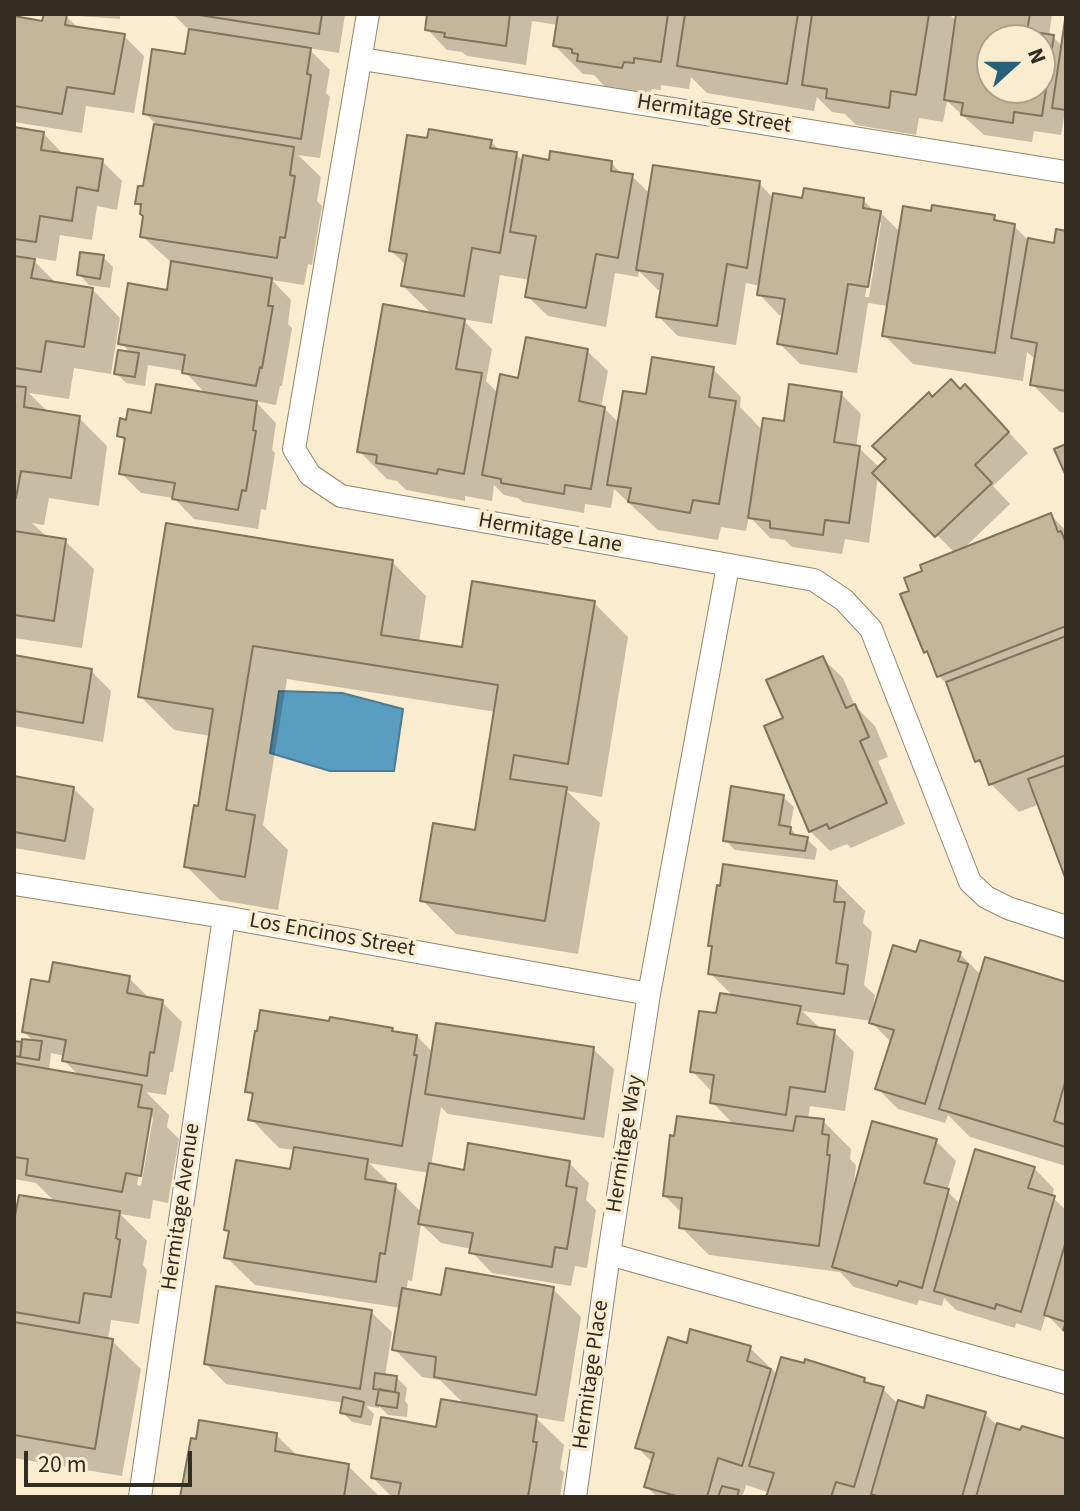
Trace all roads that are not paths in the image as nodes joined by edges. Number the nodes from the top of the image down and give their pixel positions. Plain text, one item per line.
1 (368, 14) edge
2 (362, 59) junction
3 (1066, 172) edge
4 (728, 566) junction
5 (14, 884) edge
6 (224, 917) junction
7 (1066, 927) edge
8 (649, 994) junction
9 (609, 1254) junction
10 (1066, 1383) edge
11 (140, 1497) edge
12 (575, 1497) edge

1 - 2 lane, Hermitage Lane
2 - 3 lane, Hermitage Street
2 - 4 lane, Hermitage Lane
4 - 7 lane, Hermitage Lane
4 - 8 lane, Hermitage Way
5 - 6 lane, Los Encinos Street
6 - 8 lane, Los Encinos Street
6 - 11 lane, Hermitage Avenue
8 - 9 lane, Hermitage Way
9 - 10 lane
9 - 12 lane, Hermitage Place

